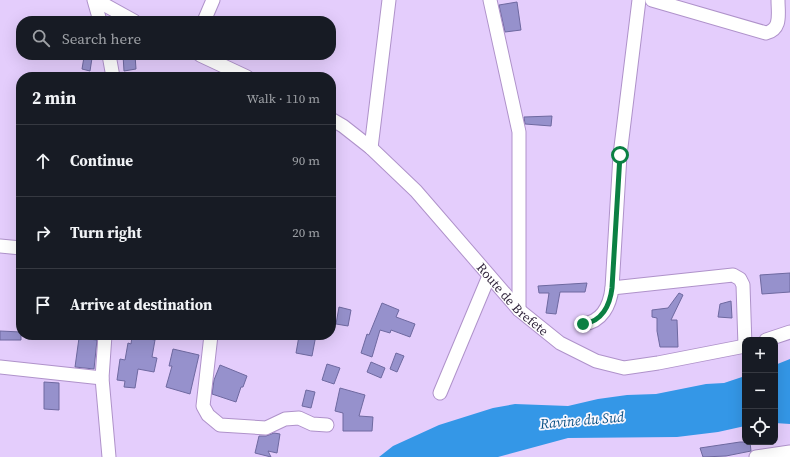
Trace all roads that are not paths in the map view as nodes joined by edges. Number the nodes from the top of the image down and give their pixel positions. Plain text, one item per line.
1 (95, 0) edge
2 (212, 0) edge
3 (389, 0) edge
4 (490, 0) edge
5 (639, 0) edge
6 (652, 0) edge
7 (778, 0) edge
8 (99, 16) edge
9 (125, 16) edge
10 (206, 16) edge
11 (110, 60) edge
12 (211, 60) edge
13 (112, 72) edge
14 (236, 72) edge
15 (336, 122) edge
16 (371, 148) junction
17 (0, 246) edge
18 (16, 248) edge
19 (489, 276) junction
20 (612, 288) junction
21 (519, 310) junction
22 (583, 324) dead end
23 (790, 332) edge
24 (745, 337) edge
25 (775, 337) edge
26 (105, 340) edge
27 (210, 340) edge
28 (742, 347) edge
29 (0, 367) edge
30 (102, 378) junction
31 (440, 393) dead end
32 (327, 424) dead end
33 (790, 452) edge
34 (109, 457) edge
35 (756, 457) edge

1 - 8 street
1 - 9 street
2 - 10 street
3 - 16 street
4 - 21 street
5 - 20 street
6 - 7 street
11 - 13 street
12 - 14 street
15 - 16 street, Route de Brefete
16 - 19 street, Route de Brefete
17 - 18 street
19 - 21 street, Route de Brefete
19 - 31 street
20 - 22 street
20 - 24 street
21 - 28 street, Route de Brefete
23 - 25 street
26 - 30 street
27 - 32 street
29 - 30 street
30 - 34 street
33 - 35 street

